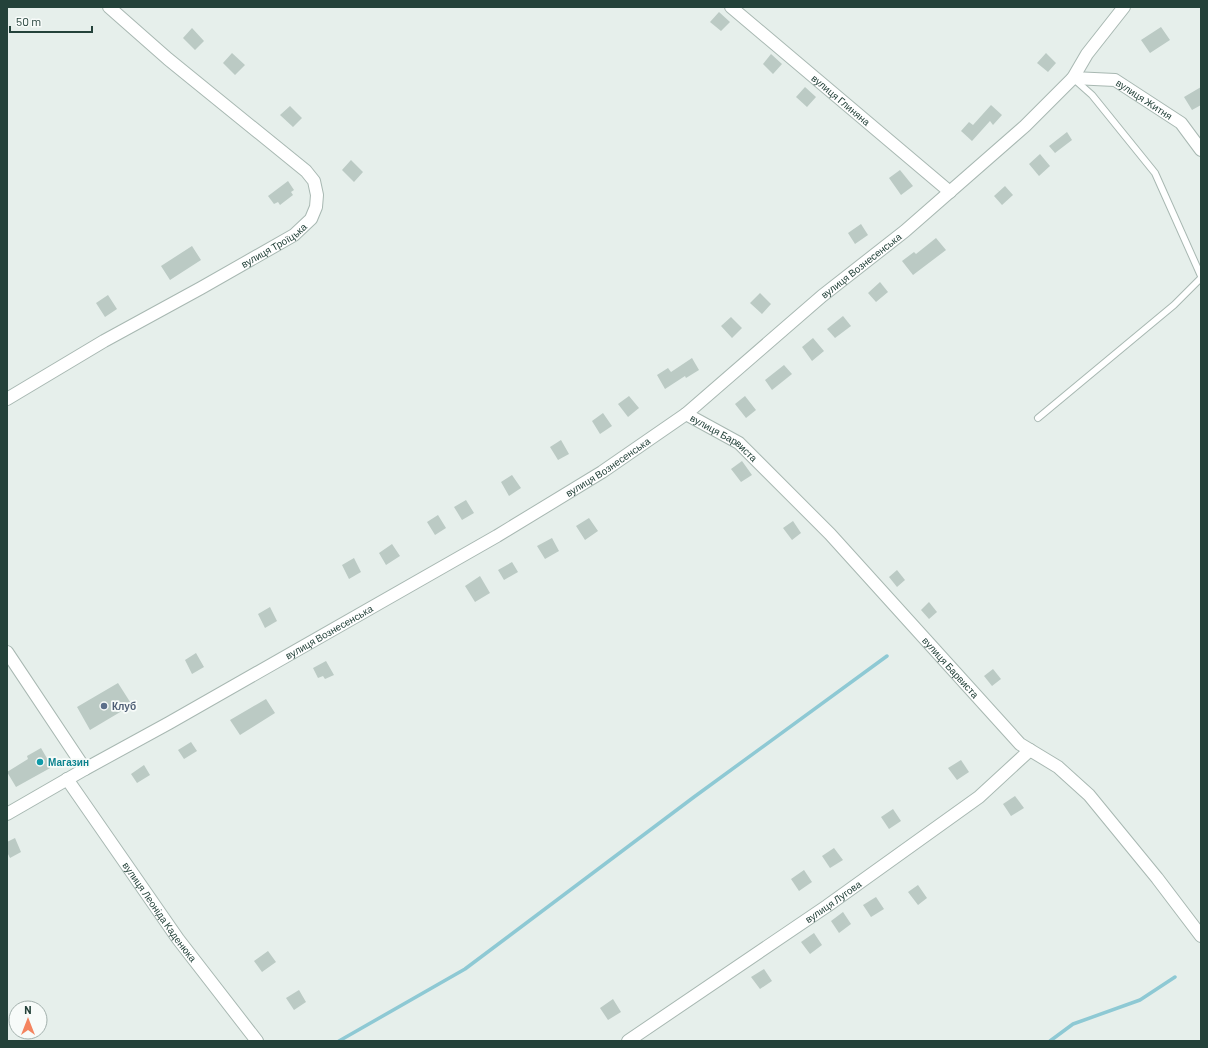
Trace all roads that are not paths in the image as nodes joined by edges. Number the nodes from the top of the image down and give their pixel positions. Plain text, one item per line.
1 (109, 7) edge
2 (731, 7) edge
3 (1124, 7) edge
4 (1072, 78) junction
5 (1201, 150) edge
6 (950, 192) junction
7 (1201, 277) edge
8 (7, 399) edge
9 (686, 414) junction
10 (1038, 418) dead end
11 (7, 652) edge
12 (1030, 750) junction
13 (85, 769) junction
14 (67, 779) junction
15 (7, 814) edge
16 (1201, 936) edge
17 (257, 1041) edge
18 (628, 1041) edge

1 - 8 street, вулиця Троїцька
2 - 6 street, вулиця Глиняна
3 - 4 street, вулиця Вознесенська
4 - 5 street, вулиця Житня
4 - 6 street, вулиця Вознесенська
4 - 7 lane
6 - 9 street, вулиця Вознесенська
7 - 10 lane
9 - 12 street, вулиця Барвиста
9 - 13 street, вулиця Вознесенська
11 - 13 street
12 - 16 street, вулиця Барвиста
12 - 18 street, вулиця Лугова
13 - 14 street, вулиця Вознесенська
14 - 15 street, вулиця Вознесенська
14 - 17 street, вулиця Леоніда Каденюка

